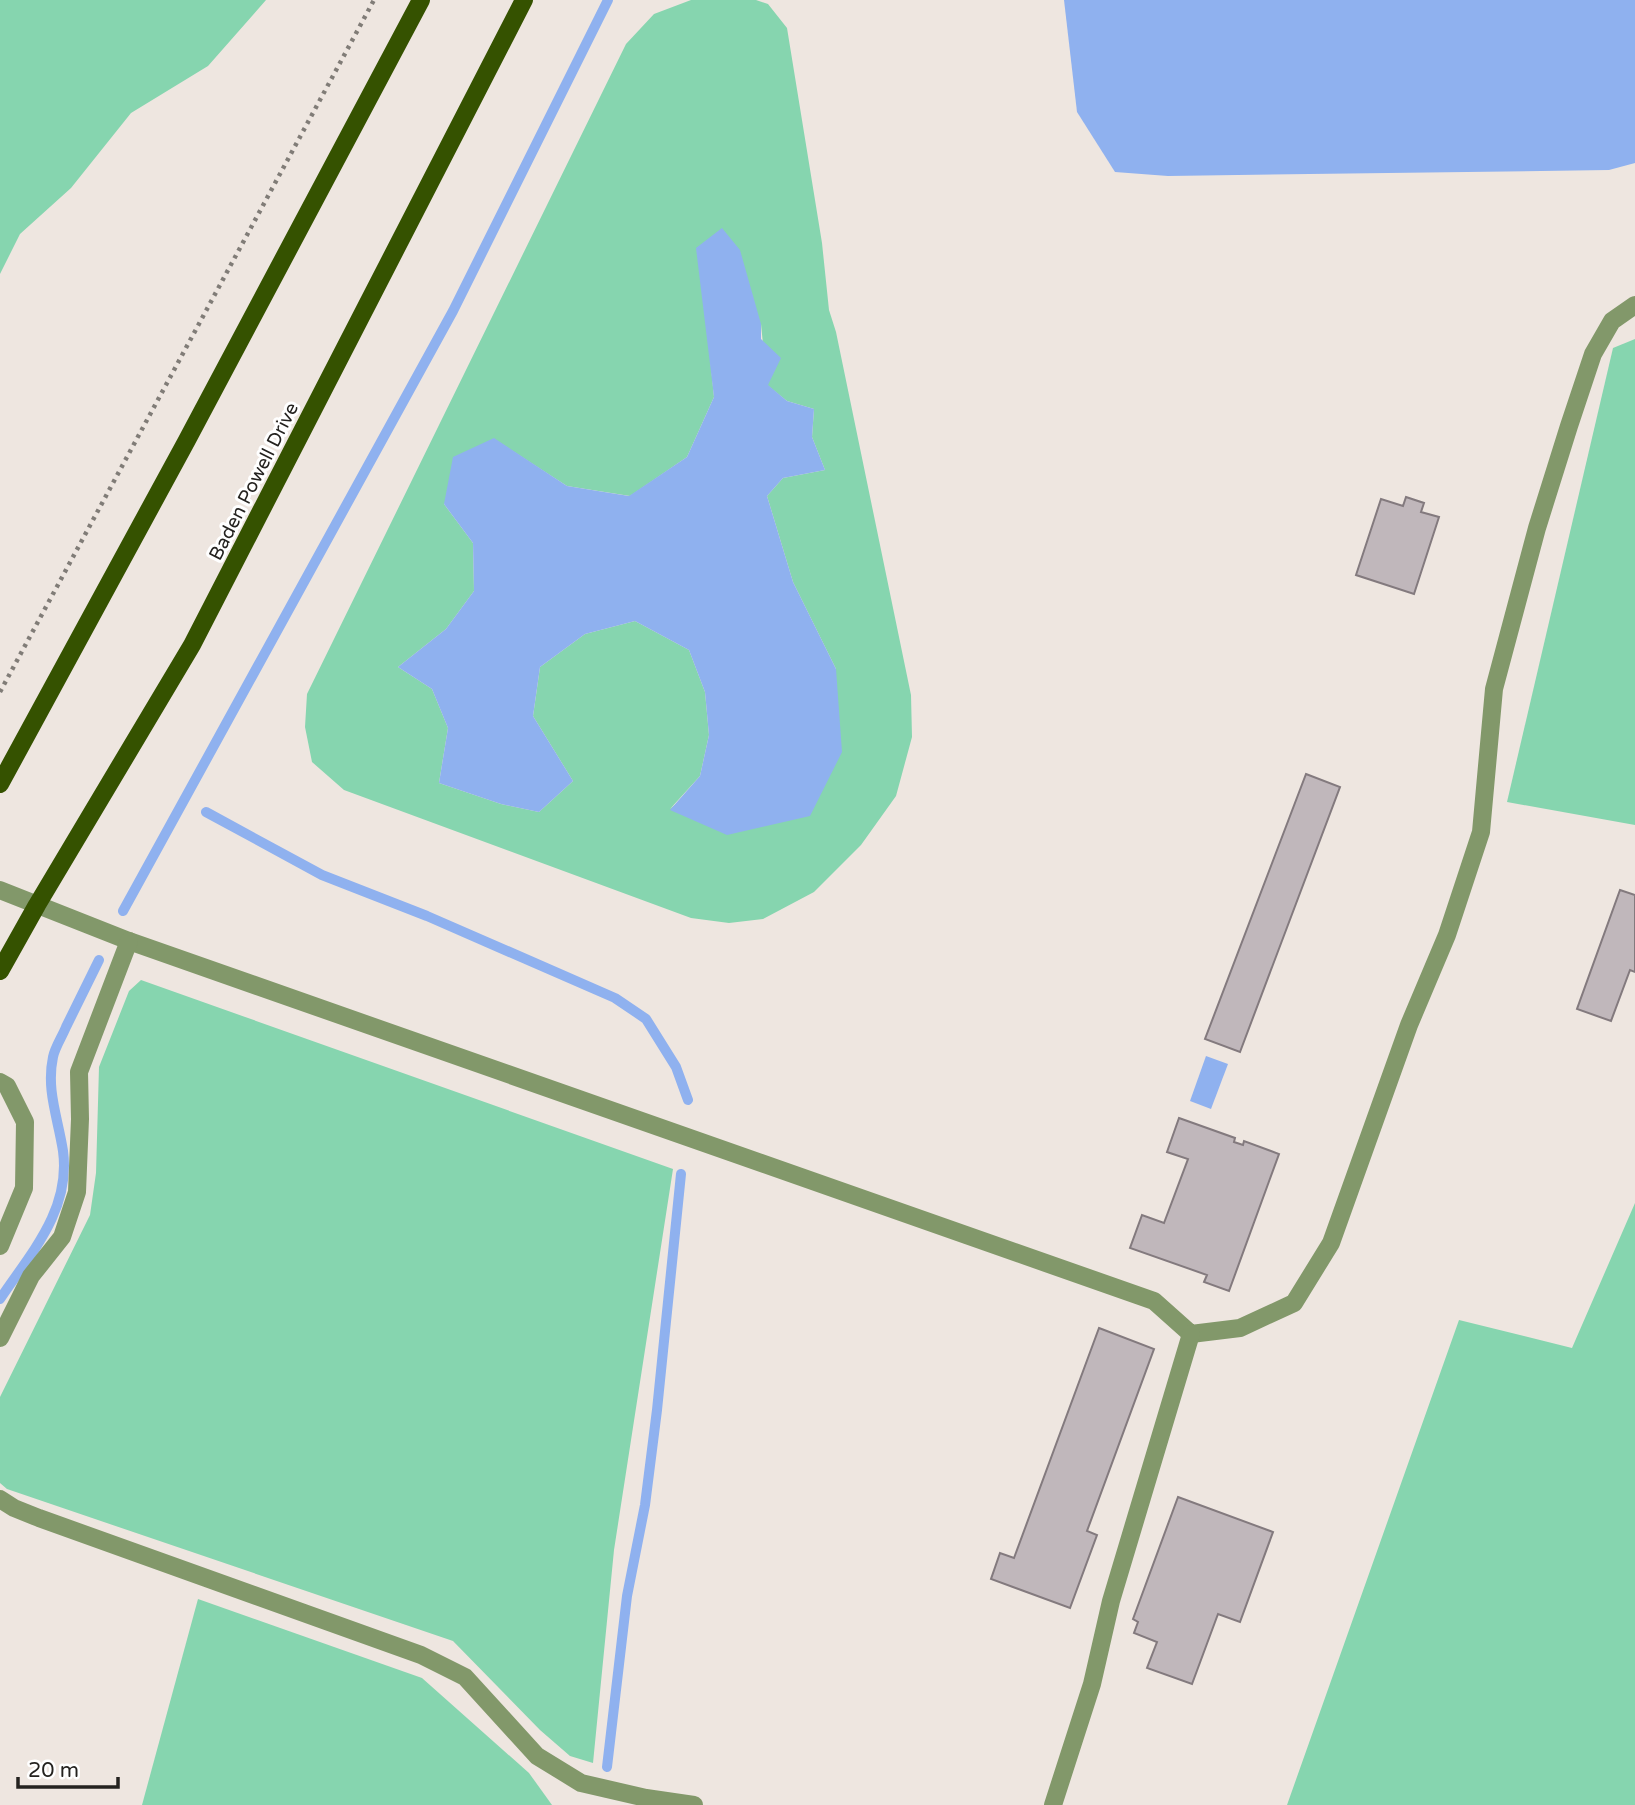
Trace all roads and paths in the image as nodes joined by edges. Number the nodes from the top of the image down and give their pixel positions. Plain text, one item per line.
1 (374, 0) edge
2 (421, 0) edge
3 (524, 0) edge
4 (1635, 305) edge
5 (0, 692) edge
6 (0, 784) edge
7 (0, 890) edge
8 (37, 905) junction
9 (129, 941) junction
10 (0, 971) edge
11 (0, 1082) edge
12 (0, 1246) edge
13 (1191, 1334) junction
14 (0, 1338) edge
15 (0, 1499) edge
16 (694, 1805) edge
17 (1053, 1805) edge

1 - 5 path
2 - 6 main road
3 - 8 main road, Baden Powell Drive
4 - 13 street
7 - 8 street
8 - 9 street
8 - 10 main road, Baden Powell Drive
9 - 13 street
9 - 14 street
11 - 12 street
13 - 17 street
15 - 16 street

